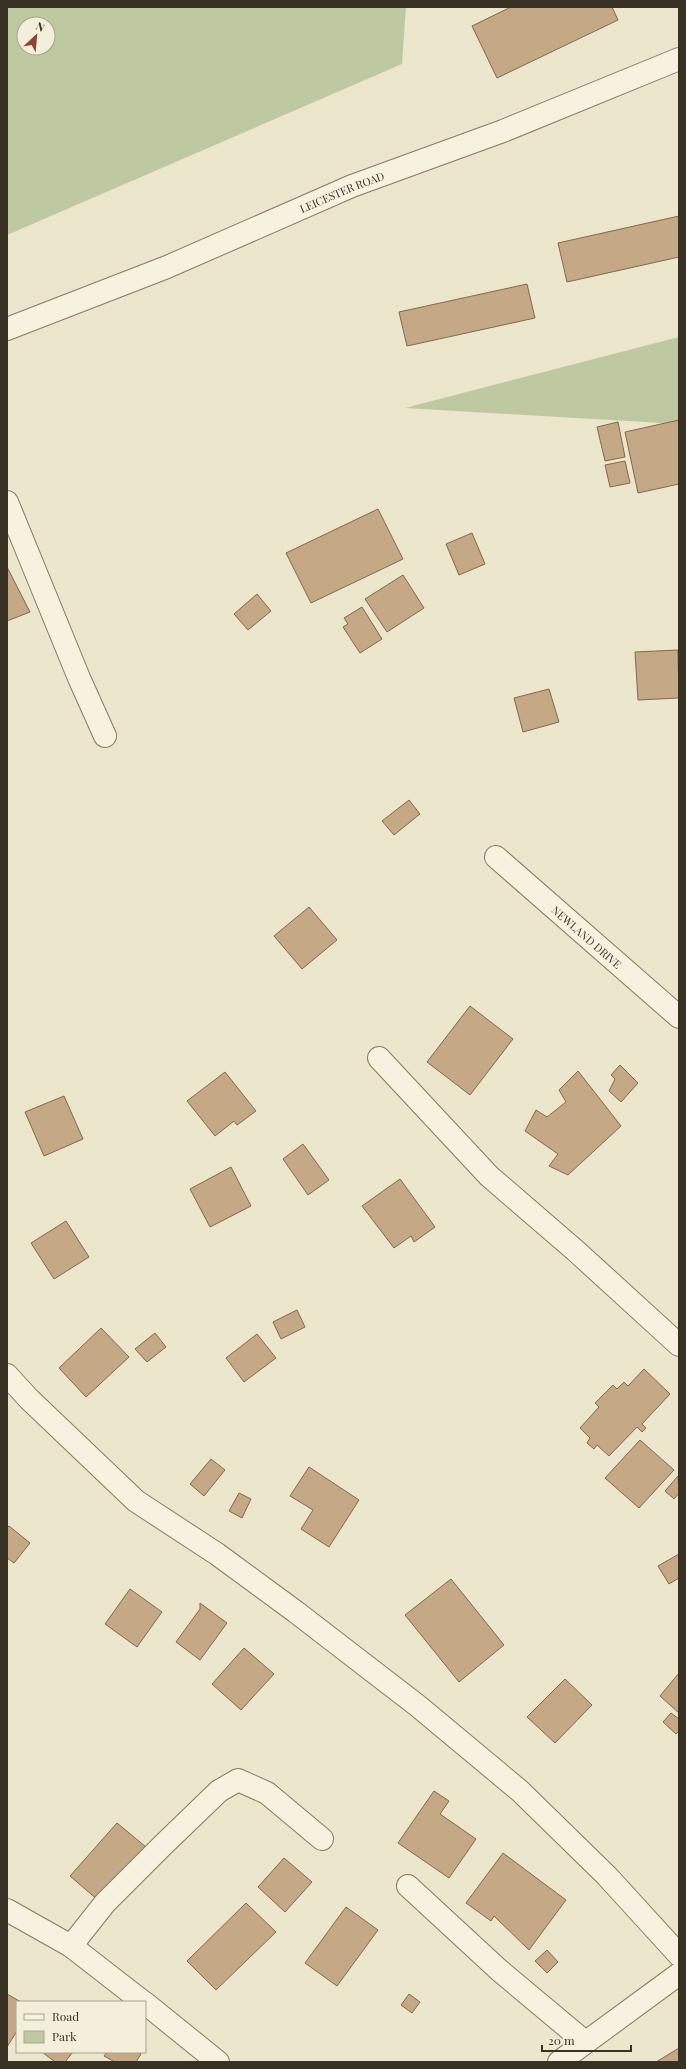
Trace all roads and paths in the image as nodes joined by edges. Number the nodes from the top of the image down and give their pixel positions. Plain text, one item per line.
1 (679, 59) edge
2 (7, 329) edge
3 (7, 502) edge
4 (105, 736) dead end
5 (496, 857) dead end
6 (679, 1017) edge
7 (379, 1058) dead end
8 (679, 1345) edge
9 (7, 1375) edge
10 (322, 1840) dead end
11 (408, 1886) dead end
12 (7, 1910) edge
13 (71, 1946) junction
14 (679, 1955) edge
15 (679, 1974) edge
16 (141, 2001) edge
17 (146, 2005) edge
18 (585, 2042) junction
19 (218, 2062) edge
20 (559, 2062) edge

1 - 2 street, LEICESTER ROAD
3 - 4 street
5 - 6 street, NEWLAND DRIVE
7 - 8 street
9 - 14 street
10 - 13 street
11 - 18 street
12 - 13 street
13 - 16 street
15 - 18 street
17 - 19 street
18 - 20 street

